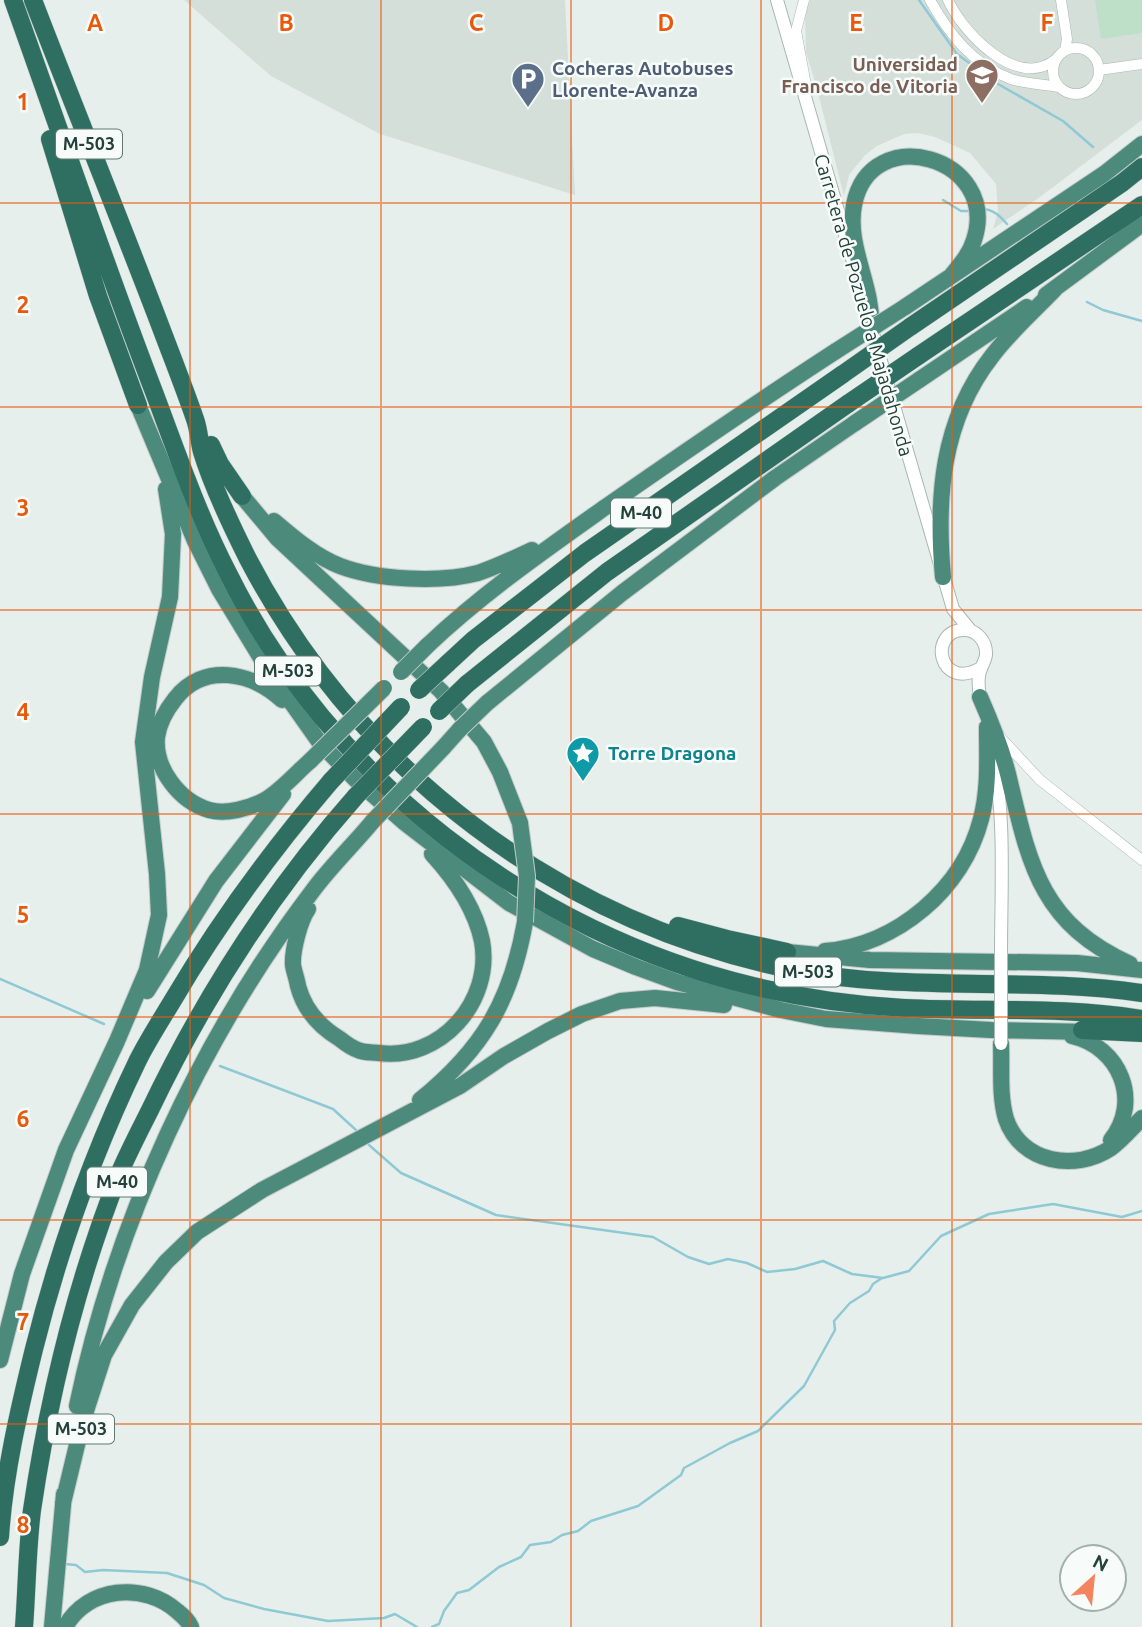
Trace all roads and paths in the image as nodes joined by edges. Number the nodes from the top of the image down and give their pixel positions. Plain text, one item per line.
1 (4, 0) edge
2 (13, 0) edge
3 (33, 0) edge
4 (777, 0) edge
5 (804, 0) edge
6 (930, 0) edge
7 (948, 0) edge
8 (1061, 0) edge
9 (1068, 0) edge
10 (1079, 48) junction
11 (1065, 51) junction
12 (1057, 58) junction
13 (1142, 64) edge
14 (1099, 70) junction
15 (1059, 87) junction
16 (806, 100) junction
17 (1142, 144) edge
18 (1142, 167) edge
19 (1142, 205) edge
20 (1142, 224) edge
21 (951, 276) junction
22 (1055, 289) junction
23 (871, 326) junction
24 (138, 405) junction
25 (197, 425) junction
26 (242, 496) junction
27 (567, 535) junction
28 (943, 578) junction
29 (953, 609) junction
30 (971, 631) junction
31 (949, 635) junction
32 (981, 668) junction
33 (957, 673) junction
34 (980, 697) joint
35 (300, 716) junction
36 (988, 725) junction
37 (310, 761) junction
38 (405, 823) junction
39 (499, 846) junction
40 (340, 860) junction
41 (1142, 860) edge
42 (787, 952) junction
43 (1142, 970) edge
44 (1142, 993) edge
45 (826, 1019) junction
46 (1142, 1019) edge
47 (1042, 1030) junction
48 (1082, 1030) junction
49 (1142, 1033) edge
50 (1142, 1039) edge
51 (117, 1041) junction
52 (1001, 1044) joint
53 (1142, 1118) edge
54 (393, 1121) junction
55 (1090, 1157) junction
56 (0, 1360) edge
57 (63, 1503) junction
58 (0, 1537) edge
59 (24, 1627) edge
60 (52, 1627) edge
61 (65, 1627) edge
62 (191, 1627) edge

1 - 24 highway
2 - 46 highway, M-503
3 - 25 highway, M-503
4 - 16 street, Carretera de Pozuelo a Majadahonda
5 - 16 street
6 - 15 street
7 - 12 street
8 - 11 street
9 - 10 street
10 - 11 street
10 - 14 street
11 - 12 street
12 - 15 street
13 - 14 street
14 - 15 street
16 - 23 street, Carretera de Pozuelo a Majadahonda
17 - 21 highway
18 - 58 highway, M-40, bridge
19 - 59 highway, M-40, bridge
20 - 22 highway
21 - 23 highway
21 - 27 highway, bridge
22 - 28 highway
22 - 40 highway, bridge
23 - 28 street, Carretera de Pozuelo a Majadahonda
24 - 35 highway, M-503
24 - 51 highway
25 - 26 highway, M-503
25 - 39 highway, M-503
26 - 27 highway
26 - 54 highway, M-503, bridge
27 - 37 highway, bridge
28 - 29 street, Carretera de Pozuelo a Majadahonda
29 - 30 street, Carretera de Pozuelo a Majadahonda
29 - 31 street, Carretera de Pozuelo a Majadahonda
30 - 31 street
30 - 32 street
31 - 33 street
32 - 33 street
32 - 34 street
33 - 36 street
34 - 36 highway
35 - 37 highway
35 - 38 highway, M-503
36 - 41 street
36 - 42 highway, M-503
36 - 43 highway
36 - 52 street, bridge
37 - 51 highway
38 - 40 highway
38 - 45 highway, M-503
39 - 42 highway, M-503
39 - 44 highway, M-503
40 - 57 highway
42 - 43 highway, M-503
45 - 47 highway, M-503
45 - 54 highway, M-503
47 - 48 highway, M-503
47 - 55 highway, M-503
48 - 49 highway
48 - 50 highway, M-503
51 - 56 highway
52 - 55 highway
53 - 55 highway
54 - 57 highway, M-503
57 - 60 highway
61 - 62 highway

